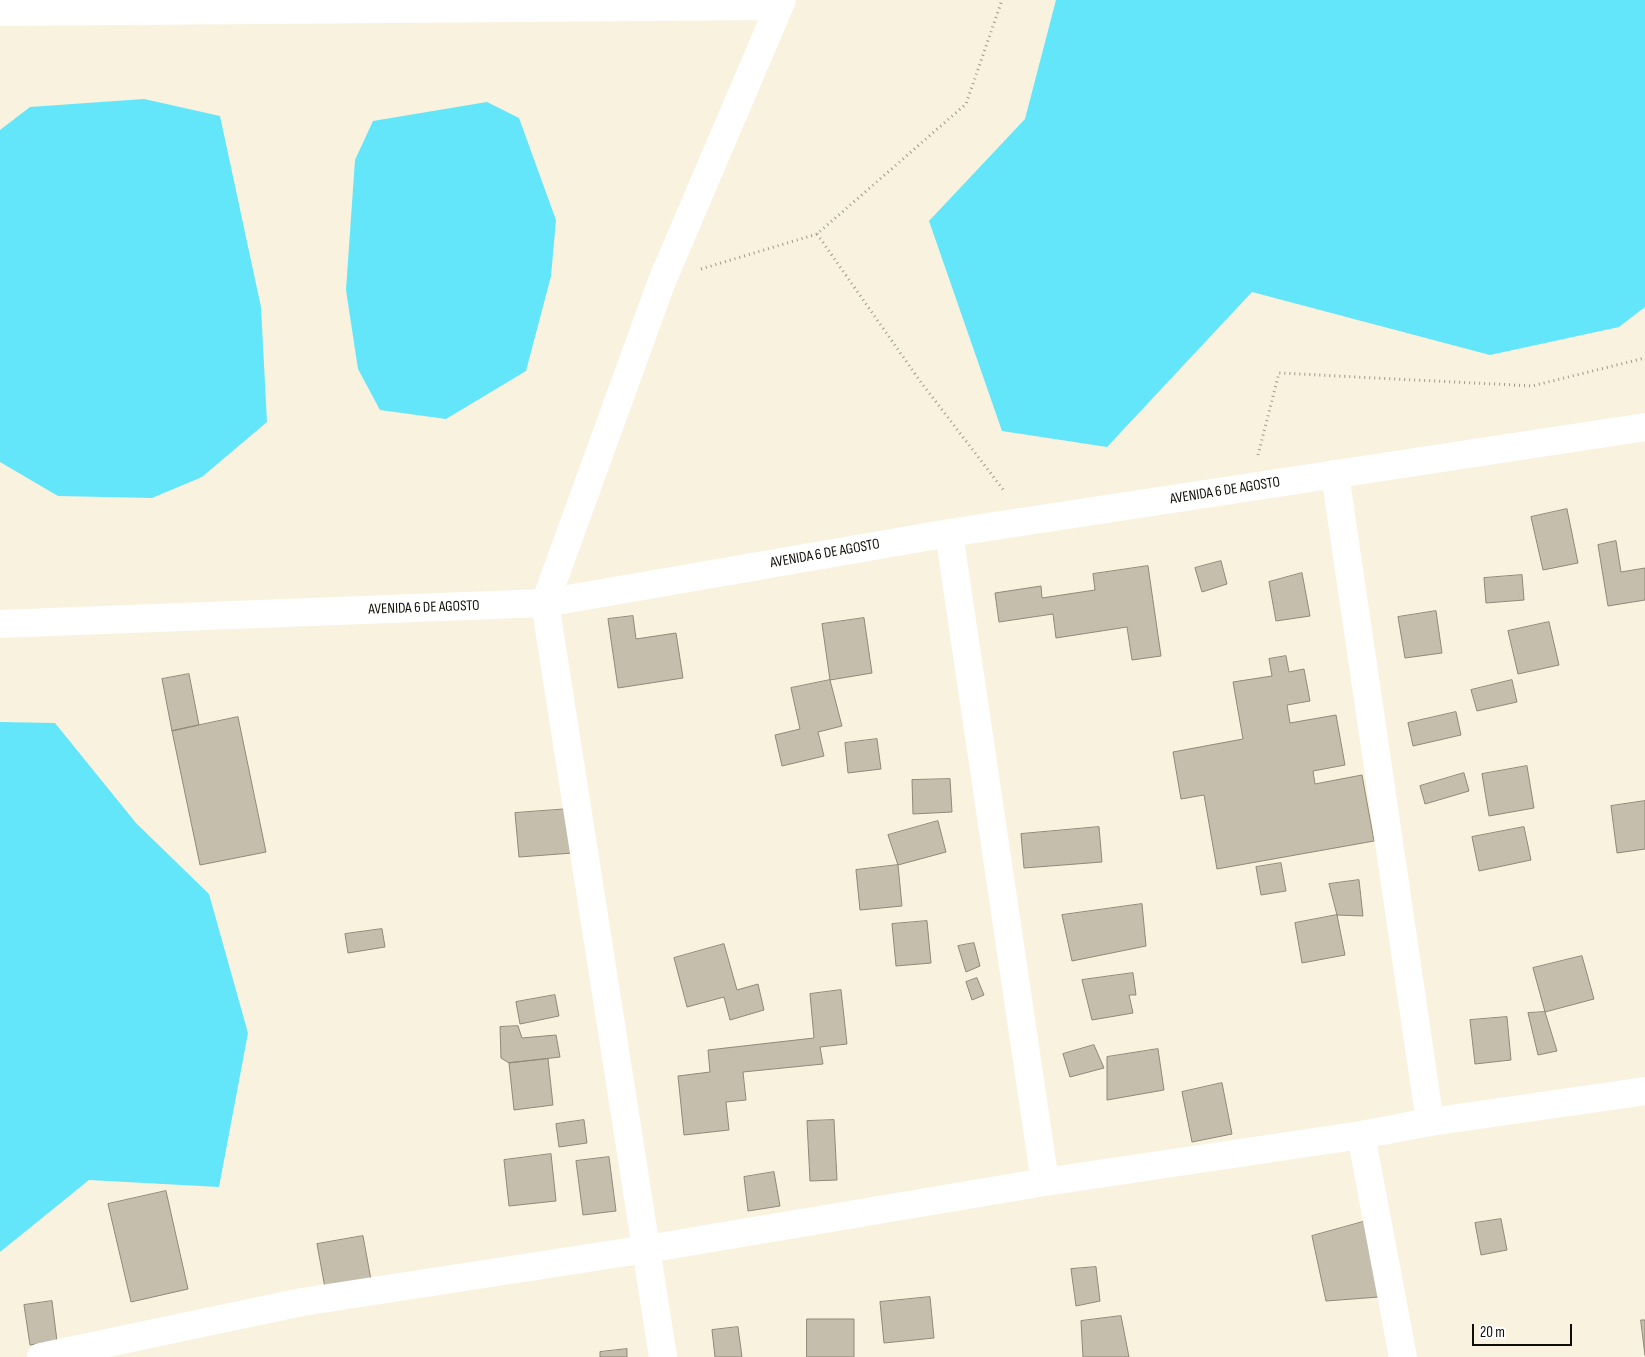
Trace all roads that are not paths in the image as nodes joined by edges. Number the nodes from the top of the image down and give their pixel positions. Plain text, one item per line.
1 (781, 3) edge
2 (0, 12) edge
3 (1645, 427) edge
4 (1335, 474) junction
5 (949, 532) junction
6 (546, 603) junction
7 (0, 624) edge
8 (1645, 1091) edge
9 (1430, 1122) junction
10 (1360, 1134) junction
11 (1045, 1182) junction
12 (647, 1249) junction
13 (42, 1357) edge
14 (663, 1357) edge
15 (1403, 1357) edge

1 - 2 street
1 - 6 street
3 - 4 street, AVENIDA 6 DE AGOSTO
4 - 5 street, AVENIDA 6 DE AGOSTO
4 - 9 street
5 - 6 street, AVENIDA 6 DE AGOSTO
5 - 11 street
6 - 7 street, AVENIDA 6 DE AGOSTO
6 - 12 street
8 - 9 street
9 - 10 street
10 - 11 street
10 - 15 street
11 - 12 street
12 - 13 street
12 - 14 street

